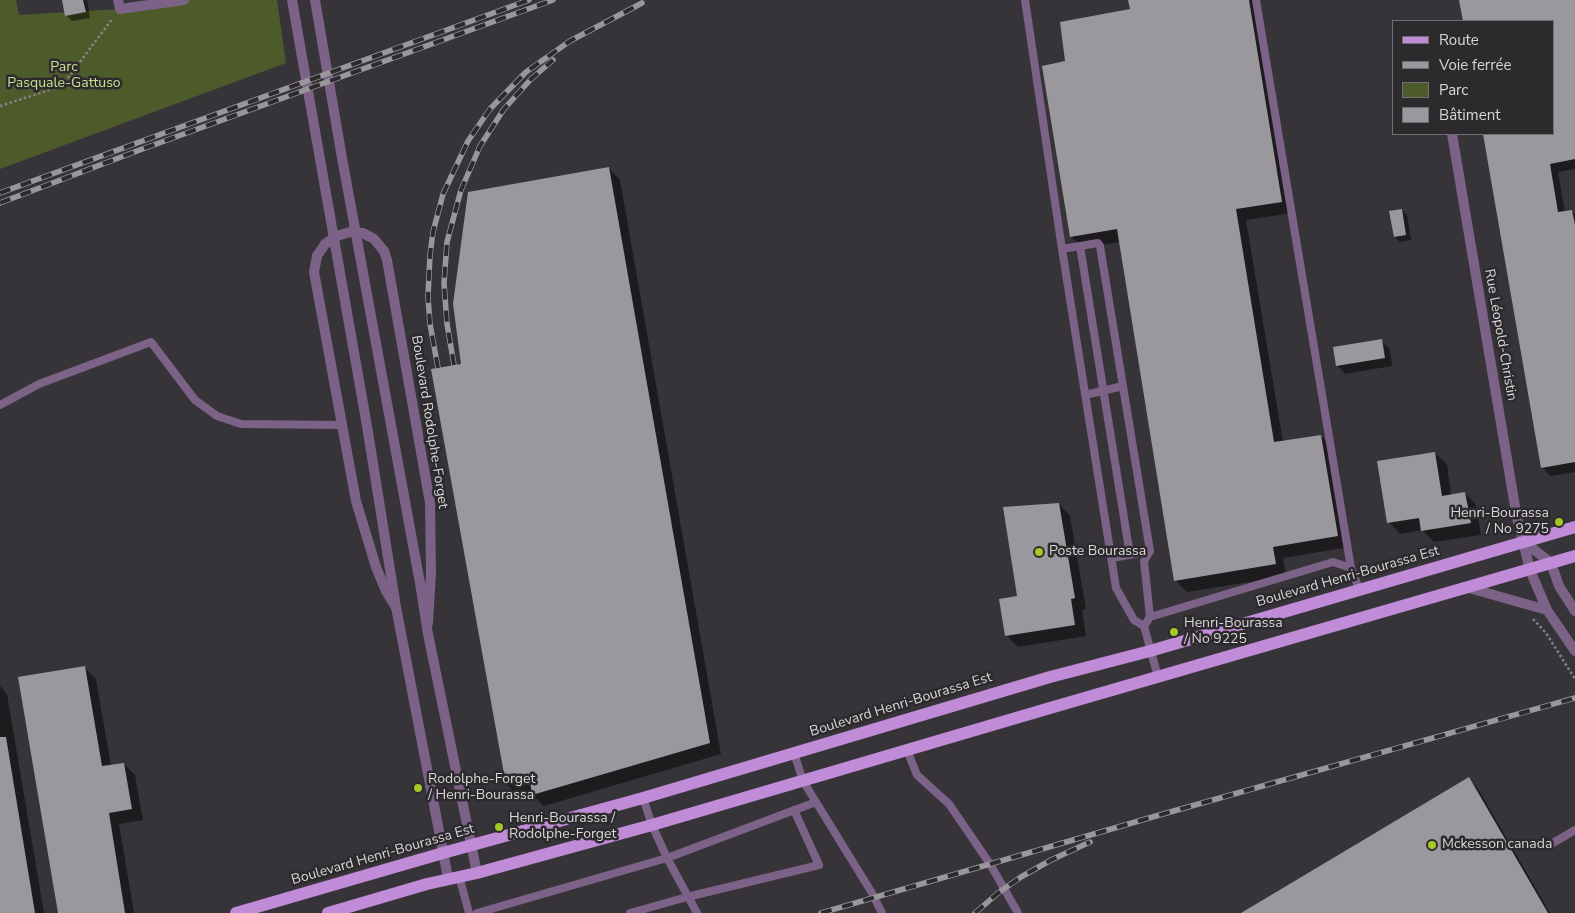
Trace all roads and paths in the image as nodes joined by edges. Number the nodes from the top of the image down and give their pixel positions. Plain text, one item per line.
1 (184, 0) edge
2 (292, 0) edge
3 (315, 0) edge
4 (1025, 0) edge
5 (1256, 0) edge
6 (119, 5) edge
7 (0, 106) edge
8 (1452, 135) edge
9 (1080, 246) junction
10 (1062, 249) junction
11 (1123, 386) junction
12 (1103, 391) junction
13 (1085, 395) junction
14 (0, 405) edge
15 (342, 425) junction
16 (1575, 527) edge
17 (1522, 541) junction
18 (1150, 551) junction
19 (1531, 554) junction
20 (1130, 555) junction
21 (1575, 556) edge
22 (1112, 558) junction
23 (1550, 564) junction
24 (1351, 568) junction
25 (1530, 570) junction
26 (1469, 588) junction
27 (1359, 589) junction
28 (396, 607) junction
29 (1547, 610) junction
30 (1575, 611) edge
31 (1150, 617) junction
32 (1144, 626) junction
33 (1546, 633) dead end
34 (428, 634) junction
35 (1150, 651) junction
36 (1575, 652) edge
37 (1158, 677) junction
38 (1575, 679) edge
39 (907, 750) junction
40 (794, 753) junction
41 (803, 781) junction
42 (644, 798) junction
43 (816, 802) junction
44 (794, 810) junction
45 (652, 825) junction
46 (1575, 830) edge
47 (1553, 843) dead end
48 (472, 845) junction
49 (443, 853) junction
50 (667, 858) junction
51 (477, 873) junction
52 (454, 878) junction
53 (688, 897) junction
54 (236, 913) edge
55 (328, 913) edge
56 (469, 913) edge
57 (477, 913) edge
58 (630, 913) edge
59 (697, 913) edge
60 (882, 913) edge
61 (1018, 913) edge

1 - 6 street
2 - 28 street, Boulevard Rodolphe-Forget
3 - 34 street, Boulevard Rodolphe-Forget
4 - 10 lane
5 - 24 lane
6 - 7 path
8 - 17 street, Rue Léopold-Christin
9 - 10 lane
9 - 11 lane
9 - 12 lane
10 - 13 lane
11 - 12 lane
11 - 18 lane
12 - 13 lane
12 - 20 lane
13 - 22 lane
14 - 15 lane
15 - 28 street, Boulevard Rodolphe-Forget
15 - 34 street, Boulevard Rodolphe-Forget, bridge
16 - 17 main road, Boulevard Henri-Bourassa Est
17 - 19 street, Rue Léopold-Christin
17 - 27 main road, Boulevard Henri-Bourassa Est
18 - 20 lane
18 - 31 lane
19 - 23 street
19 - 25 street, Rue Léopold-Christin
20 - 22 lane
21 - 23 main road
22 - 32 lane
23 - 25 main road
23 - 30 street
24 - 27 lane
24 - 31 lane
25 - 26 main road
25 - 29 street, Rue Léopold-Christin
26 - 29 street
26 - 37 main road
27 - 35 main road, Boulevard Henri-Bourassa Est
28 - 49 street, Boulevard Rodolphe-Forget
29 - 36 street, Rue Léopold-Christin
31 - 32 lane
32 - 35 lane
33 - 38 path
34 - 48 street, Boulevard Rodolphe-Forget
35 - 37 lane
35 - 40 main road, Boulevard Henri-Bourassa Est
37 - 39 main road
39 - 41 main road
39 - 61 lane
40 - 41 lane
40 - 42 main road, Boulevard Henri-Bourassa Est
41 - 43 lane
41 - 45 main road
42 - 45 lane
42 - 48 main road, Boulevard Henri-Bourassa Est
43 - 44 lane
43 - 60 lane
44 - 50 lane
44 - 53 lane
45 - 50 lane
45 - 51 main road
46 - 47 lane
48 - 49 main road, Boulevard Henri-Bourassa Est
48 - 51 street, Boulevard Rodolphe-Forget
49 - 52 street, Boulevard Rodolphe-Forget
49 - 54 main road, Boulevard Henri-Bourassa Est
50 - 53 lane
50 - 57 lane
51 - 52 main road
52 - 55 main road
52 - 56 lane
53 - 58 lane
53 - 59 lane

